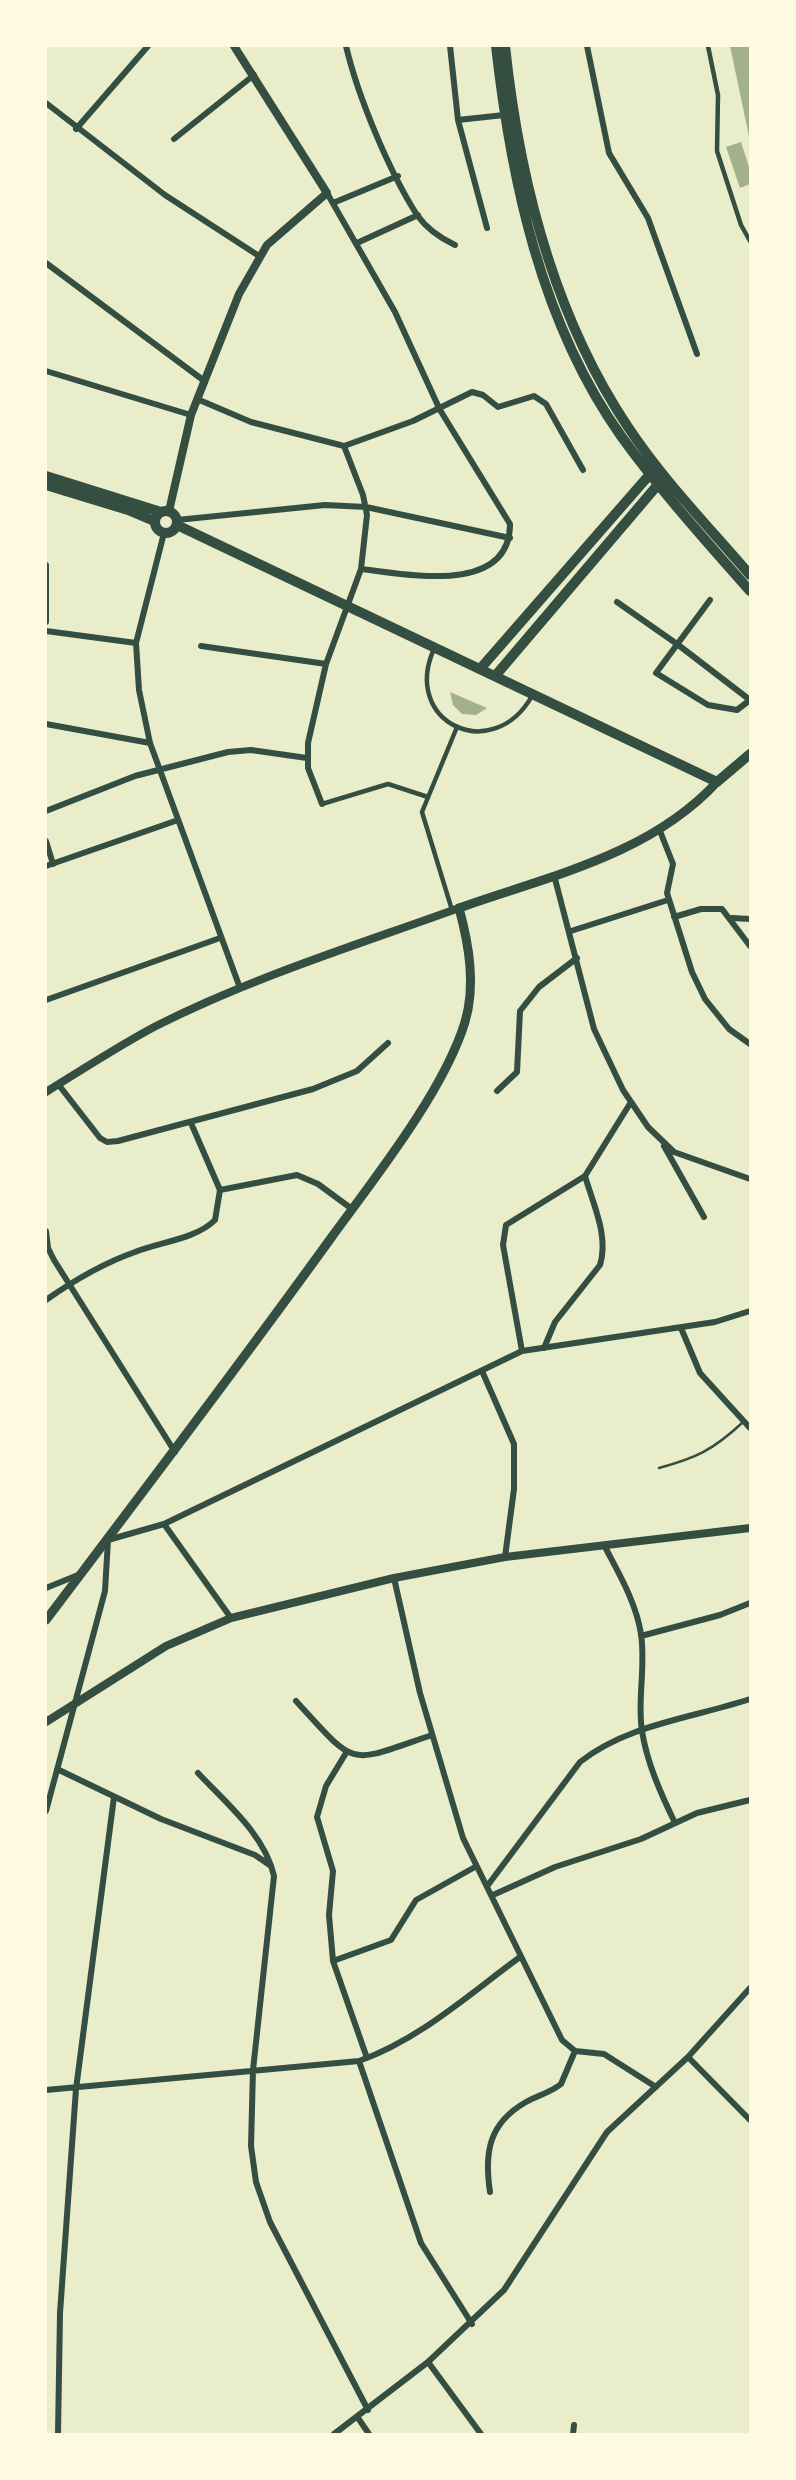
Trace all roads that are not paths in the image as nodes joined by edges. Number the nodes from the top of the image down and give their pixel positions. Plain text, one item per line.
1 (148, 46) edge
2 (234, 46) edge
3 (346, 46) edge
4 (450, 46) edge
5 (496, 46) edge
6 (505, 46) edge
7 (587, 46) edge
8 (708, 46) edge
9 (254, 75) junction
10 (46, 103) edge
11 (504, 115) junction
12 (458, 120) junction
13 (76, 129) junction
14 (174, 139) dead end
15 (398, 176) junction
16 (327, 193) junction
17 (333, 203) junction
18 (418, 215) junction
19 (487, 228) dead end
20 (751, 241) edge
21 (357, 243) junction
22 (455, 245) dead end
23 (259, 256) junction
24 (46, 263) edge
25 (697, 354) dead end
26 (46, 371) edge
27 (203, 380) junction
28 (197, 399) junction
29 (440, 410) junction
30 (191, 415) junction
31 (344, 446) junction
32 (583, 470) dead end
33 (657, 471) junction
34 (46, 476) edge
35 (660, 484) junction
36 (46, 485) edge
37 (366, 507) junction
38 (165, 511) junction
39 (154, 521) junction
40 (177, 523) junction
41 (163, 533) junction
42 (510, 538) junction
43 (46, 565) edge
44 (361, 569) junction
45 (751, 575) edge
46 (751, 591) edge
47 (710, 600) dead end
48 (617, 602) dead end
49 (348, 605) junction
50 (46, 622) edge
51 (46, 631) edge
52 (136, 643) junction
53 (677, 643) junction
54 (201, 646) dead end
55 (434, 649) junction
56 (326, 664) junction
57 (480, 669) junction
58 (496, 675) junction
59 (532, 695) junction
60 (750, 700) edge
61 (46, 724) edge
62 (457, 727) junction
63 (150, 743) junction
64 (751, 754) edge
65 (307, 758) junction
66 (160, 770) junction
67 (717, 782) junction
68 (428, 797) junction
69 (322, 804) joint
70 (46, 811) edge
71 (178, 820) junction
72 (660, 831) junction
73 (46, 841) edge
74 (49, 865) edge
75 (554, 874) junction
76 (668, 900) junction
77 (455, 909) junction
78 (751, 914) edge
79 (674, 917) junction
80 (735, 918) junction
81 (751, 919) edge
82 (571, 931) junction
83 (220, 938) junction
84 (751, 946) edge
85 (577, 958) junction
86 (240, 988) junction
87 (46, 1000) edge
88 (388, 1043) dead end
89 (751, 1044) edge
90 (58, 1084) junction
91 (497, 1091) dead end
92 (46, 1092) edge
93 (631, 1102) junction
94 (191, 1123) junction
95 (663, 1144) junction
96 (585, 1176) junction
97 (751, 1179) edge
98 (220, 1190) junction
99 (352, 1209) junction
100 (704, 1217) dead end
101 (46, 1231) edge
102 (69, 1284) junction
103 (46, 1300) edge
104 (751, 1311) edge
105 (681, 1328) junction
106 (544, 1348) junction
107 (522, 1351) junction
108 (482, 1371) junction
109 (744, 1421) junction
110 (751, 1428) edge
111 (175, 1452) junction
112 (659, 1468) dead end
113 (164, 1524) junction
114 (751, 1528) edge
115 (108, 1540) junction
116 (604, 1545) junction
117 (505, 1557) junction
118 (80, 1574) junction
119 (394, 1578) junction
120 (46, 1588) edge
121 (751, 1604) edge
122 (231, 1618) junction
123 (46, 1620) edge
124 (641, 1636) junction
125 (751, 1699) edge
126 (296, 1701) dead end
127 (75, 1703) junction
128 (46, 1722) edge
129 (642, 1730) junction
130 (432, 1735) junction
131 (346, 1753) junction
132 (57, 1769) junction
133 (198, 1773) dead end
134 (114, 1797) junction
135 (751, 1800) edge
136 (46, 1811) edge
137 (675, 1823) junction
138 (475, 1867) junction
139 (272, 1868) junction
140 (488, 1885) junction
141 (493, 1895) junction
142 (520, 1957) junction
143 (333, 1961) junction
144 (751, 1988) edge
145 (575, 2051) junction
146 (688, 2057) junction
147 (367, 2058) junction
148 (359, 2061) junction
149 (253, 2070) junction
150 (656, 2087) junction
151 (76, 2089) junction
152 (46, 2090) edge
153 (751, 2120) edge
154 (490, 2192) dead end
155 (472, 2325) junction
156 (428, 2362) junction
157 (369, 2410) junction
158 (358, 2418) junction
159 (574, 2425) dead end
160 (58, 2434) edge
161 (334, 2434) edge
162 (369, 2434) edge
163 (481, 2434) edge
164 (573, 2434) edge

1 - 13 street
2 - 9 street
3 - 15 street
4 - 12 street
5 - 11 main road
6 - 33 main road
7 - 25 street
8 - 20 street
9 - 14 street
9 - 16 street
10 - 13 street
11 - 12 street
11 - 33 main road
12 - 19 street
13 - 23 street
15 - 17 street
15 - 18 street
16 - 17 street
16 - 23 street
17 - 21 street
18 - 21 street
18 - 22 street
21 - 29 street
23 - 27 street
24 - 27 street
26 - 30 street
27 - 28 street
28 - 30 street
28 - 31 street
29 - 31 street
29 - 32 street
29 - 42 street
30 - 38 street
31 - 37 street
33 - 35 main road
33 - 45 main road
33 - 57 main road
34 - 38 main road
35 - 46 main road
35 - 58 main road
36 - 39 main road
37 - 40 street
37 - 42 street
37 - 44 street
38 - 39 main road
38 - 40 main road
39 - 41 main road
40 - 41 main road
40 - 49 main road
41 - 52 street
42 - 44 street
43 - 50 street
44 - 49 street
47 - 53 street
48 - 53 street
49 - 55 main road
49 - 56 street
51 - 52 street
52 - 63 street
53 - 60 street
53 - 60 street
54 - 56 street
55 - 57 main road
55 - 62 street
56 - 65 street
57 - 58 main road
58 - 59 main road
59 - 62 street
59 - 67 main road
61 - 63 street
62 - 68 street
63 - 66 street
64 - 67 main road
65 - 66 street
65 - 69 street
66 - 70 street
66 - 71 street
67 - 72 main road
68 - 69 street
68 - 77 street
71 - 74 street
71 - 83 street
72 - 75 main road
72 - 76 street
73 - 74 street
75 - 77 main road
75 - 82 street
76 - 79 street
76 - 82 street
77 - 86 street
77 - 99 main road
78 - 80 street
79 - 80 street
79 - 89 street
80 - 81 street
80 - 84 street
82 - 85 street
83 - 86 street
83 - 87 street
85 - 91 street
85 - 93 street
86 - 90 street
88 - 94 street
90 - 92 street
90 - 94 street
93 - 95 street
93 - 96 street
94 - 98 street
95 - 97 street
95 - 100 street
96 - 106 street
96 - 107 street
98 - 99 street
98 - 102 street
99 - 111 main road
101 - 102 street
102 - 103 street
102 - 111 street
104 - 105 street
105 - 106 street
105 - 109 street
106 - 107 street
107 - 108 street
108 - 113 street
108 - 117 street
109 - 110 street
109 - 112 lane
111 - 115 main road
113 - 115 street
113 - 122 street
114 - 116 street
115 - 118 main road
115 - 127 street
116 - 117 street
116 - 124 street
117 - 119 street
118 - 120 street
118 - 123 main road
119 - 122 street
119 - 130 street
121 - 124 street
122 - 127 street
124 - 129 street
125 - 129 street
126 - 131 street
127 - 128 street
127 - 132 street
129 - 137 street
129 - 140 street
130 - 131 street
130 - 138 street
131 - 143 street
132 - 134 street
132 - 136 street
133 - 139 street
134 - 139 street
134 - 151 street
135 - 137 street
137 - 141 street
138 - 140 street
138 - 143 street
139 - 149 street
140 - 141 street
141 - 142 street
142 - 145 street
142 - 147 street
143 - 147 street
144 - 146 street
145 - 150 street
145 - 154 street
146 - 150 street
146 - 153 street
147 - 148 street
148 - 149 street
148 - 155 street
149 - 151 street
149 - 157 street
150 - 155 street
151 - 152 street
151 - 160 street
155 - 156 street
156 - 157 street
156 - 163 street
157 - 158 street
158 - 161 street
158 - 162 street
159 - 164 street

